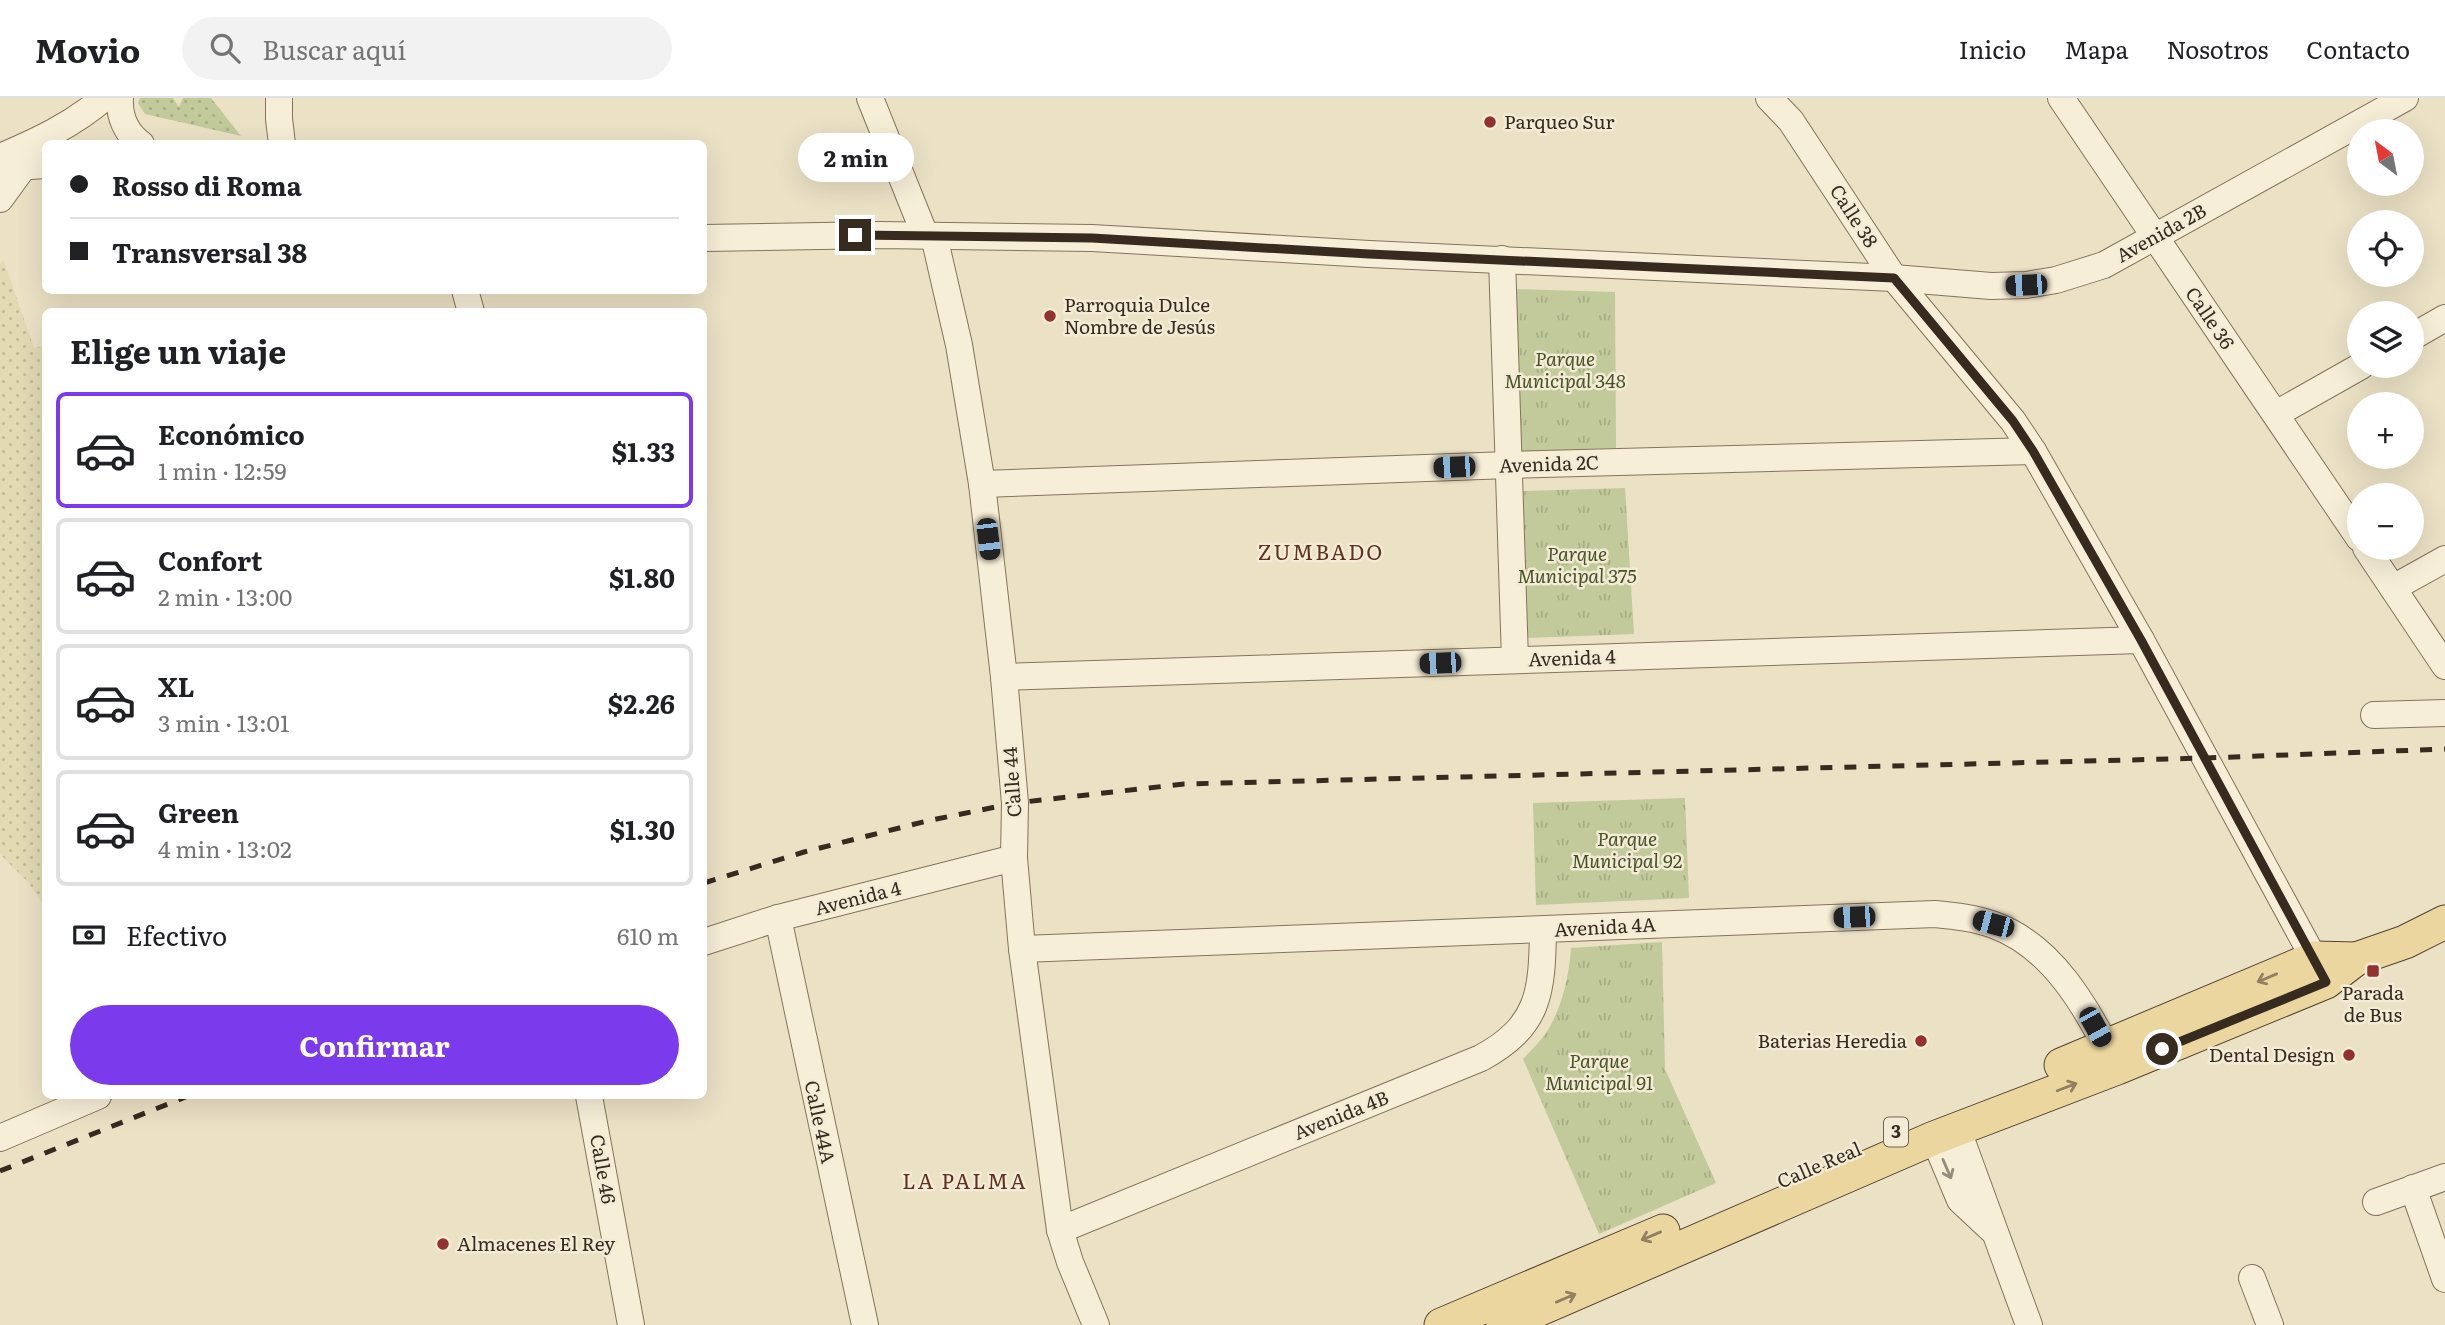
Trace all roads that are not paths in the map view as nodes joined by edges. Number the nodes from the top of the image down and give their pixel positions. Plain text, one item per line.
1 (104, 98) edge
2 (120, 98) edge
3 (279, 98) edge
4 (870, 98) edge
5 (1769, 98) edge
6 (2061, 98) edge
7 (2405, 98) edge
8 (43, 140) edge
9 (137, 140) edge
10 (282, 140) edge
11 (42, 141) edge
12 (17, 164) edge
13 (0, 199) edge
14 (930, 236) junction
15 (2154, 236) junction
16 (707, 238) edge
17 (1502, 259) junction
18 (1894, 278) junction
19 (2445, 318) edge
20 (2424, 330) edge
21 (2347, 374) edge
22 (2276, 414) junction
23 (2033, 451) junction
24 (1509, 465) junction
25 (982, 484) junction
26 (2347, 520) edge
27 (2445, 559) edge
28 (2374, 560) edge
29 (2393, 588) junction
30 (2141, 640) junction
31 (1515, 660) junction
32 (2445, 666) edge
33 (1004, 677) junction
34 (2445, 713) edge
35 (2374, 715) dead end
36 (1014, 858) junction
37 (778, 918) junction
38 (2445, 922) edge
39 (1543, 930) junction
40 (707, 941) edge
41 (1022, 949) junction
42 (2320, 970) junction
43 (2112, 1058) junction
44 (91, 1099) edge
45 (590, 1099) edge
46 (1945, 1133) junction
47 (0, 1138) edge
48 (2445, 1177) edge
49 (2413, 1188) junction
50 (2376, 1202) dead end
51 (1060, 1230) junction
52 (2252, 1278) dead end
53 (2445, 1279) edge
54 (631, 1325) edge
55 (864, 1325) edge
56 (1096, 1325) edge
57 (1441, 1325) edge
58 (1503, 1325) edge
59 (2029, 1325) edge
60 (2270, 1325) edge

1 - 8 street
2 - 9 street
3 - 10 street
4 - 14 street, Calle 44
5 - 18 street, Calle 38
6 - 15 street, Calle 36
7 - 15 street, Avenida 2B
11 - 12 street
12 - 13 street
14 - 16 street, Avenida 2B
14 - 17 street, Avenida 2B
14 - 25 street, Calle 44
15 - 18 street, Avenida 2B
15 - 22 street, Calle 36
17 - 18 street, Avenida 2B
17 - 24 street
18 - 23 street, Calle 38
19 - 20 street
21 - 22 street
22 - 26 street, Calle 36
23 - 24 street, Avenida 2C
23 - 30 street, Calle 38
24 - 25 street, Avenida 2C
24 - 31 street
25 - 33 street, Calle 44
27 - 29 street
28 - 29 street
29 - 32 street
30 - 31 street, Avenida 4
30 - 42 street, Calle 38
31 - 33 street, Avenida 4
33 - 36 street, Calle 44
34 - 35 street
36 - 37 street, Avenida 4
36 - 41 street, Calle 44
37 - 40 street, Avenida 4
37 - 55 street, Calle 44A
38 - 42 main road, Calle Real / 3
39 - 41 street, Avenida 4A
39 - 43 street, Avenida 4A
39 - 51 street, Avenida 4B
41 - 51 street, Calle 44
42 - 43 main road, Calle Real / 3
46 -> 43 main road, Calle Real / 3
43 -> 57 main road, Calle Real / 3
44 - 47 street
45 - 54 street, Calle 46
58 -> 46 main road, Calle Real / 3
46 - 59 street
48 - 49 street
49 - 50 street
49 - 53 street
51 - 56 street, Calle 44
52 - 60 street

